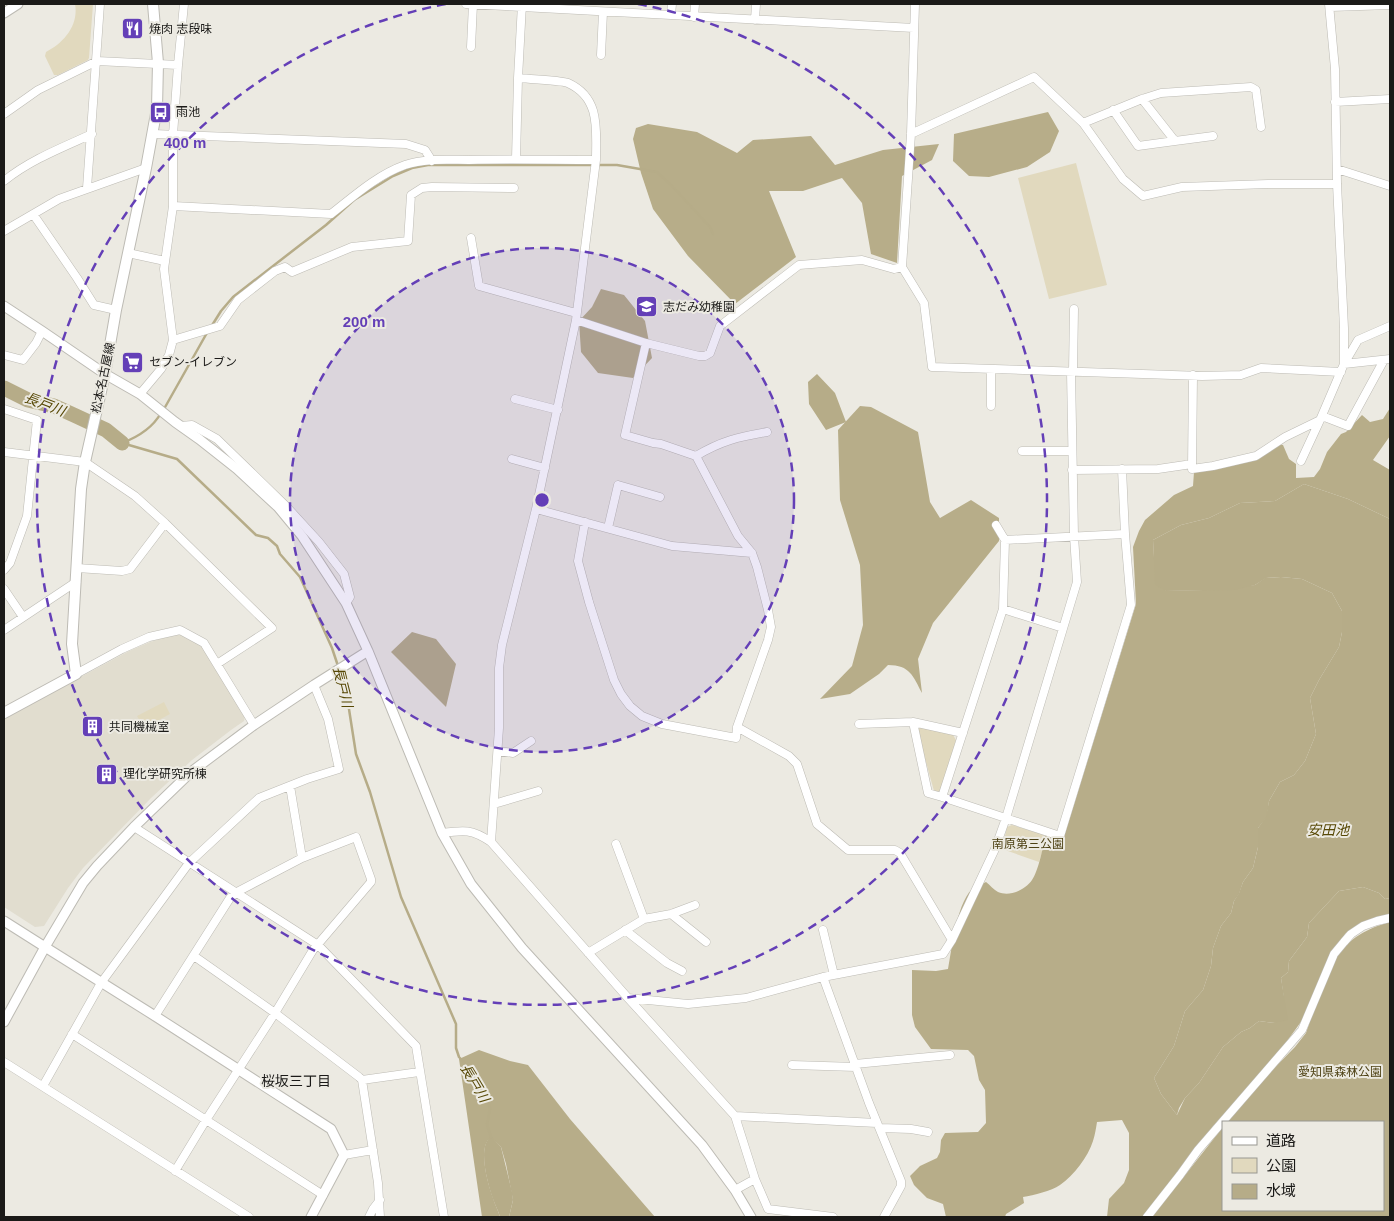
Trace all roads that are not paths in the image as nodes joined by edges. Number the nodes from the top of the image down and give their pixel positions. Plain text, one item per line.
1 (18, 4) edge
2 (100, 4) edge
3 (153, 4) edge
4 (184, 4) edge
5 (466, 4) edge
6 (473, 4) edge
7 (672, 4) edge
8 (695, 4) edge
9 (756, 4) edge
10 (915, 4) edge
11 (522, 5) edge
12 (1330, 5) edge
13 (1390, 5) edge
14 (604, 12) junction
15 (4, 13) edge
16 (671, 15) junction
17 (694, 17) junction
18 (755, 20) junction
19 (914, 28) junction
20 (471, 47) dead end
21 (601, 55) dead end
22 (97, 61) junction
23 (158, 63) junction
24 (178, 65) junction
25 (518, 78) junction
26 (1142, 99) junction
27 (1390, 99) edge
28 (1335, 102) junction
29 (1113, 110) junction
30 (4, 114) edge
31 (1082, 123) junction
32 (1261, 127) dead end
33 (92, 134) junction
34 (153, 134) junction
35 (911, 134) junction
36 (173, 135) junction
37 (1213, 136) dead end
38 (1175, 141) junction
39 (516, 159) junction
40 (432, 161) junction
41 (596, 165) junction
42 (146, 168) junction
43 (1337, 169) junction
44 (4, 181) edge
45 (1337, 184) junction
46 (1390, 186) edge
47 (87, 188) junction
48 (514, 188) dead end
49 (173, 206) junction
50 (33, 214) junction
51 (4, 231) edge
52 (471, 238) dead end
53 (128, 253) junction
54 (165, 261) junction
55 (902, 267) junction
56 (4, 306) edge
57 (1074, 309) dead end
58 (116, 310) junction
59 (576, 316) junction
60 (1390, 326) edge
61 (42, 331) junction
62 (173, 340) junction
63 (646, 343) junction
64 (4, 355) edge
65 (1387, 360) edge
66 (1342, 368) junction
67 (991, 369) junction
68 (1072, 372) junction
69 (105, 374) junction
70 (1194, 375) junction
71 (140, 394) junction
72 (516, 399) dead end
73 (991, 406) dead end
74 (4, 408) edge
75 (558, 410) junction
76 (1321, 418) junction
77 (181, 426) junction
78 (766, 432) dead end
79 (1072, 450) junction
80 (1022, 451) dead end
81 (4, 452) edge
82 (34, 455) junction
83 (696, 456) junction
84 (512, 459) dead end
85 (1301, 461) dead end
86 (85, 462) junction
87 (1192, 464) junction
88 (545, 468) junction
89 (1122, 469) junction
90 (1072, 470) junction
91 (660, 496) dead end
92 (536, 509) junction
93 (584, 522) junction
94 (165, 523) junction
95 (996, 525) dead end
96 (608, 528) junction
97 (1125, 534) junction
98 (1074, 536) junction
99 (1005, 540) junction
100 (752, 553) junction
101 (77, 568) junction
102 (4, 570) edge
103 (76, 582) junction
104 (4, 589) edge
105 (346, 603) junction
106 (1003, 609) junction
107 (22, 617) junction
108 (1063, 628) junction
109 (4, 630) edge
110 (368, 651) junction
111 (217, 664) junction
112 (76, 674) junction
113 (314, 685) junction
114 (4, 713) edge
115 (913, 722) junction
116 (859, 724) dead end
117 (254, 725) junction
118 (738, 727) junction
119 (963, 732) junction
120 (532, 740) dead end
121 (498, 751) junction
122 (290, 786) junction
123 (538, 792) dead end
124 (942, 797) junction
125 (494, 804) junction
126 (1006, 818) junction
127 (134, 827) junction
128 (442, 833) junction
129 (491, 842) junction
130 (616, 844) dead end
131 (302, 858) junction
132 (189, 863) junction
133 (237, 892) junction
134 (695, 905) dead end
135 (671, 914) junction
136 (1390, 918) edge
137 (644, 919) junction
138 (4, 921) edge
139 (625, 930) junction
140 (823, 930) dead end
141 (952, 940) junction
142 (706, 942) dead end
143 (318, 945) junction
144 (46, 947) junction
145 (588, 953) junction
146 (194, 956) junction
147 (682, 971) dead end
148 (834, 975) junction
149 (823, 977) junction
150 (101, 982) junction
151 (628, 998) junction
152 (275, 1013) junction
153 (156, 1016) junction
154 (4, 1022) edge
155 (72, 1034) junction
156 (950, 1055) dead end
157 (4, 1062) edge
158 (792, 1065) dead end
159 (856, 1066) junction
160 (238, 1070) junction
161 (419, 1072) junction
162 (362, 1080) junction
163 (43, 1086) junction
164 (735, 1116) junction
165 (206, 1120) junction
166 (1223, 1121) edge
167 (1222, 1122) edge
168 (879, 1126) junction
169 (928, 1132) dead end
170 (372, 1150) junction
171 (344, 1155) junction
172 (175, 1170) junction
173 (756, 1179) junction
174 (735, 1190) junction
175 (323, 1195) junction
176 (380, 1200) junction
177 (249, 1217) edge
178 (311, 1217) edge
179 (369, 1217) edge
180 (380, 1217) edge
181 (444, 1217) edge
182 (751, 1217) edge
183 (833, 1217) edge
184 (884, 1217) edge
185 (1147, 1217) edge

1 - 15 street
2 - 22 street
3 - 23 main road, 松本名古屋線
4 - 24 street
5 - 6 street
6 - 11 street
6 - 20 street
7 - 16 street
8 - 17 street
9 - 18 street
10 - 19 street
11 - 14 street
11 - 25 street
12 - 13 street
12 - 28 street
14 - 16 street
14 - 21 street
16 - 17 street
17 - 18 street
18 - 19 street
19 - 35 street
22 - 23 street
22 - 30 street
22 - 33 street
23 - 24 street
23 - 34 main road, 松本名古屋線
24 - 36 street
25 - 39 street
25 - 41 street
26 - 29 street
26 - 32 street
26 - 38 street
27 - 28 street
28 - 43 street
29 - 31 street
29 - 38 street
31 - 35 street
31 - 45 street
33 - 44 street
33 - 47 street
34 - 36 street
34 - 42 main road, 松本名古屋線
35 - 55 street
36 - 40 street
36 - 49 street
37 - 38 street
39 - 40 street
39 - 41 street
40 - 49 street
41 - 59 street
42 - 47 street
42 - 53 main road, 松本名古屋線
43 - 45 street
43 - 46 street
45 - 66 street
47 - 50 street
48 - 62 street
49 - 54 street
50 - 51 street
50 - 58 street
52 - 59 street
53 - 54 street
53 - 58 main road, 松本名古屋線
54 - 62 street
55 - 63 street
55 - 67 street
56 - 61 street
57 - 68 street
58 - 69 main road, 松本名古屋線
59 - 63 street
59 - 75 street
60 - 66 street
61 - 64 street
61 - 69 street
62 - 71 street
63 - 83 street
65 - 66 street
65 - 76 street
66 - 70 street
66 - 76 street
67 - 68 street
67 - 73 street
68 - 70 street
68 - 79 street
69 - 71 street
69 - 86 main road, 松本名古屋線
70 - 87 street
71 - 77 street
72 - 75 street
74 - 82 street
75 - 88 street
76 - 85 street
76 - 87 street
77 - 105 street
77 - 105 street
78 - 83 street
79 - 80 street
79 - 90 street
81 - 82 street
82 - 86 street
82 - 102 street
83 - 100 street
84 - 88 street
86 - 94 street
86 - 101 main road, 松本名古屋線
87 - 89 street
88 - 92 street
89 - 90 street
89 - 97 street
90 - 98 street
91 - 96 street
92 - 93 street
92 - 121 street
93 - 96 street
93 - 118 street
94 - 101 street
94 - 111 street
95 - 99 street
96 - 100 street
97 - 98 street
97 - 126 street
98 - 99 street
98 - 108 street
99 - 106 street
100 - 118 street
101 - 103 main road, 松本名古屋線
103 - 107 street
103 - 112 main road, 松本名古屋線
104 - 107 street
105 - 110 street
106 - 108 street
106 - 119 street
107 - 109 street
108 - 126 street
110 - 113 street
110 - 128 street
111 - 112 street
111 - 117 street
112 - 114 main road
113 - 117 street
113 - 122 street
115 - 116 street
115 - 119 street
115 - 124 street
117 - 127 street
118 - 141 street
119 - 124 street
120 - 121 street
121 - 125 street
122 - 131 street
122 - 132 street
123 - 125 street
124 - 126 street
125 - 129 street
126 - 141 street
127 - 132 street
127 - 144 street
128 - 129 street
128 - 174 street
129 - 145 street
130 - 137 street
131 - 133 street
131 - 143 street
132 - 133 street
132 - 150 street
133 - 143 street
133 - 146 street
134 - 135 street
135 - 137 street
135 - 142 street
136 - 166 street
137 - 139 street
138 - 144 street
139 - 145 street
139 - 147 street
140 - 148 street
141 - 148 street
143 - 152 street
143 - 161 street
144 - 150 street
144 - 154 street
145 - 151 street
146 - 152 street
146 - 153 street
148 - 149 street
149 - 151 street
149 - 159 street
150 - 153 street
150 - 155 street
151 - 164 street
152 - 160 street
152 - 162 street
153 - 160 street
155 - 163 street
155 - 165 street
156 - 159 street
157 - 163 street
158 - 159 street
159 - 168 street
160 - 165 street
160 - 171 street
161 - 162 street
161 - 181 street
162 - 170 street
163 - 172 street
164 - 168 street
164 - 173 street
165 - 172 street
165 - 175 street
167 - 185 street
168 - 169 street
168 - 184 street
170 - 171 street
170 - 176 street
171 - 175 street
172 - 177 street
173 - 174 street
173 - 183 street
174 - 182 street
175 - 178 street
176 - 179 street
176 - 180 street

